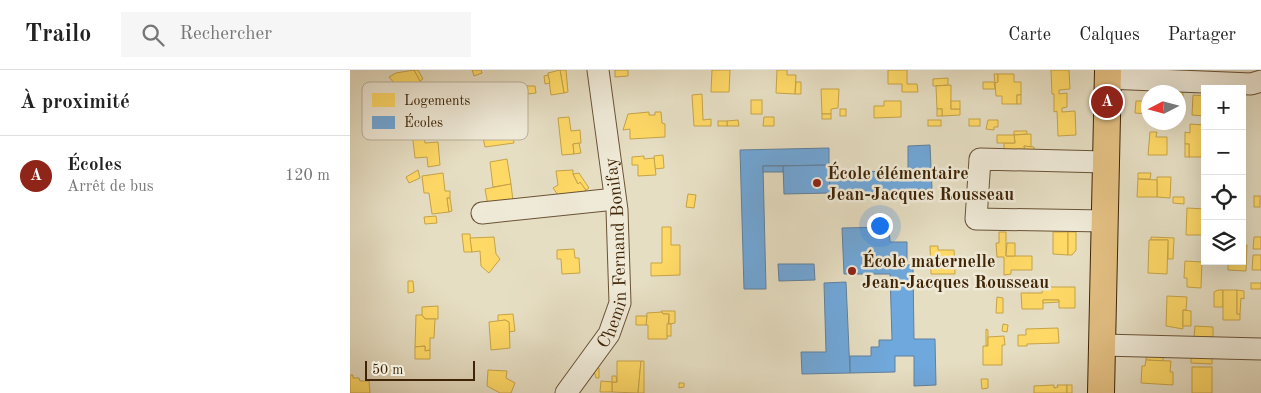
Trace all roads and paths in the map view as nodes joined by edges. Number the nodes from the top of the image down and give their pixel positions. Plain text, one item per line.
1 (598, 70) edge
2 (1108, 74) edge
3 (1261, 81) edge
4 (1105, 162) junction
5 (615, 199) junction
6 (482, 213) dead end
7 (1105, 220) junction
8 (1102, 345) junction
9 (1261, 349) edge
10 (566, 393) edge
11 (1101, 393) edge

1 - 5 street, Chemin Fernand Bonifay
2 - 3 street
2 - 4 main road
4 - 7 main road
4 - 7 street
5 - 6 street
5 - 10 street, Chemin Fernand Bonifay
7 - 8 main road
8 - 9 street
8 - 11 main road

